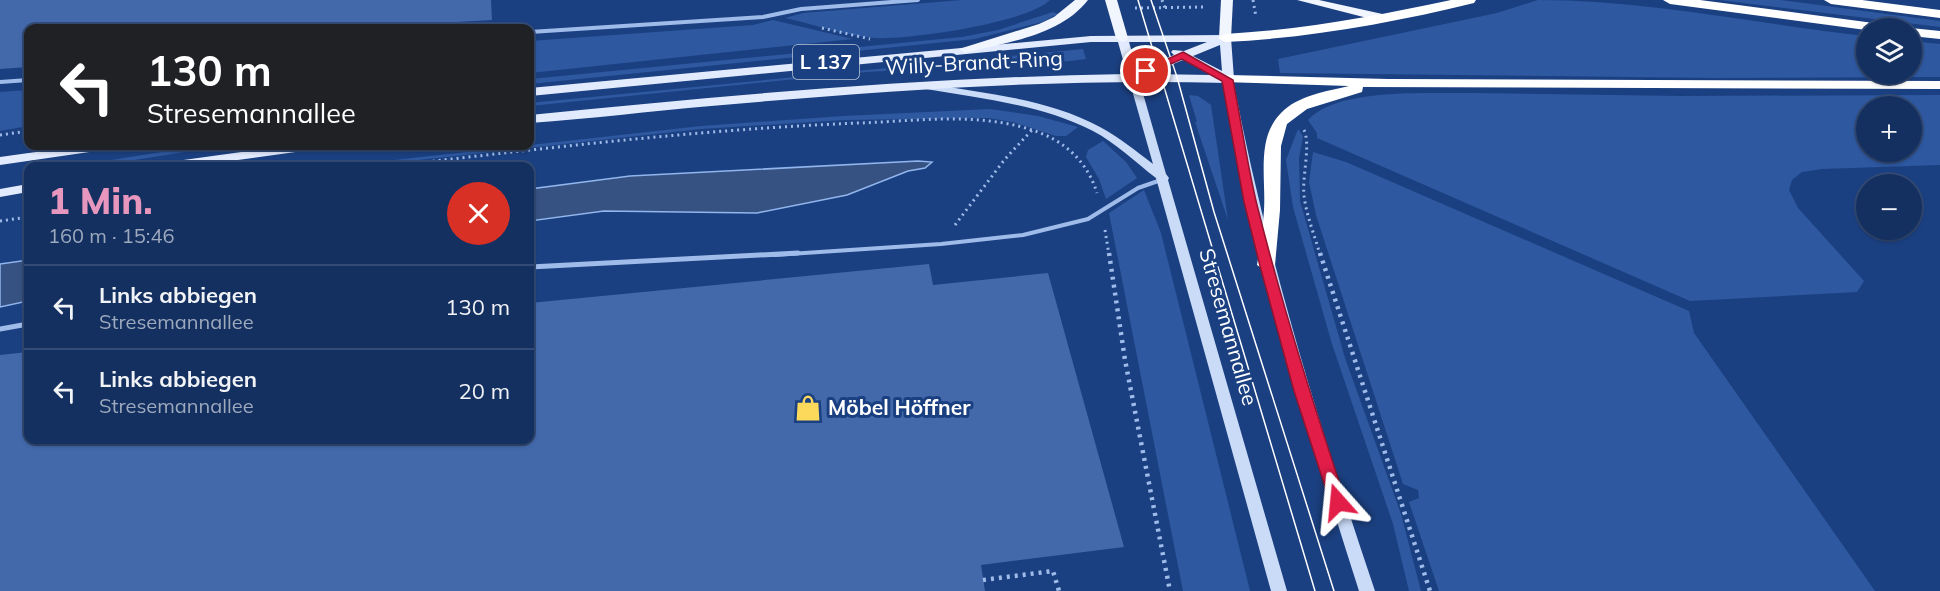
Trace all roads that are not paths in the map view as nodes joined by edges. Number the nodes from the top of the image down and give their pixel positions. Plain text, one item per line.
1 (918, 0) edge
2 (1082, 0) edge
3 (1303, 0) edge
4 (1469, 0) edge
5 (1670, 0) edge
6 (1831, 0) edge
7 (1227, 3) edge
8 (1113, 5) edge
9 (1940, 14) edge
10 (1383, 18) junction
11 (1856, 25) edge
12 (534, 32) edge
13 (1922, 33) edge
14 (1940, 35) edge
15 (1122, 38) junction
16 (1149, 38) junction
17 (1225, 38) junction
18 (965, 49) junction
19 (1183, 55) junction
20 (1133, 76) junction
21 (24, 80) edge
22 (1227, 80) junction
23 (0, 82) edge
24 (1388, 83) junction
25 (927, 86) junction
26 (1940, 86) edge
27 (534, 92) edge
28 (534, 119) edge
29 (76, 150) edge
30 (282, 150) edge
31 (0, 161) edge
32 (197, 162) edge
33 (1164, 178) junction
34 (24, 189) edge
35 (0, 193) edge
36 (1266, 266) junction
37 (534, 267) edge
38 (24, 325) edge
39 (0, 329) edge
40 (1279, 591) edge
41 (1367, 591) edge

1 - 12 lane
2 - 18 highway
3 - 10 highway
4 - 10 highway
5 - 11 highway
6 - 9 highway
7 - 17 highway
8 - 15 highway
10 - 17 highway
13 - 14 highway
15 - 16 main road, L 137
15 - 18 main road, Willy-Brandt-Ring / L 137
15 - 20 main road, Stresemannallee
16 - 17 main road, L 137
16 - 19 main road
17 - 19 main road
17 - 22 main road
18 - 27 main road, Willy-Brandt-Ring / L 137
19 - 20 main road
19 - 22 main road
20 - 22 main road, L 137
20 - 25 main road, Willy-Brandt-Ring / L 137
20 - 33 main road, Stresemannallee
21 - 23 lane
22 - 24 highway
22 - 36 main road
24 - 26 highway
24 - 36 highway
25 - 28 main road, Willy-Brandt-Ring / L 137
25 - 33 main road
29 - 31 main road
30 - 32 main road
33 - 37 lane
33 - 40 main road, Stresemannallee
34 - 35 main road
36 - 41 main road
38 - 39 lane

